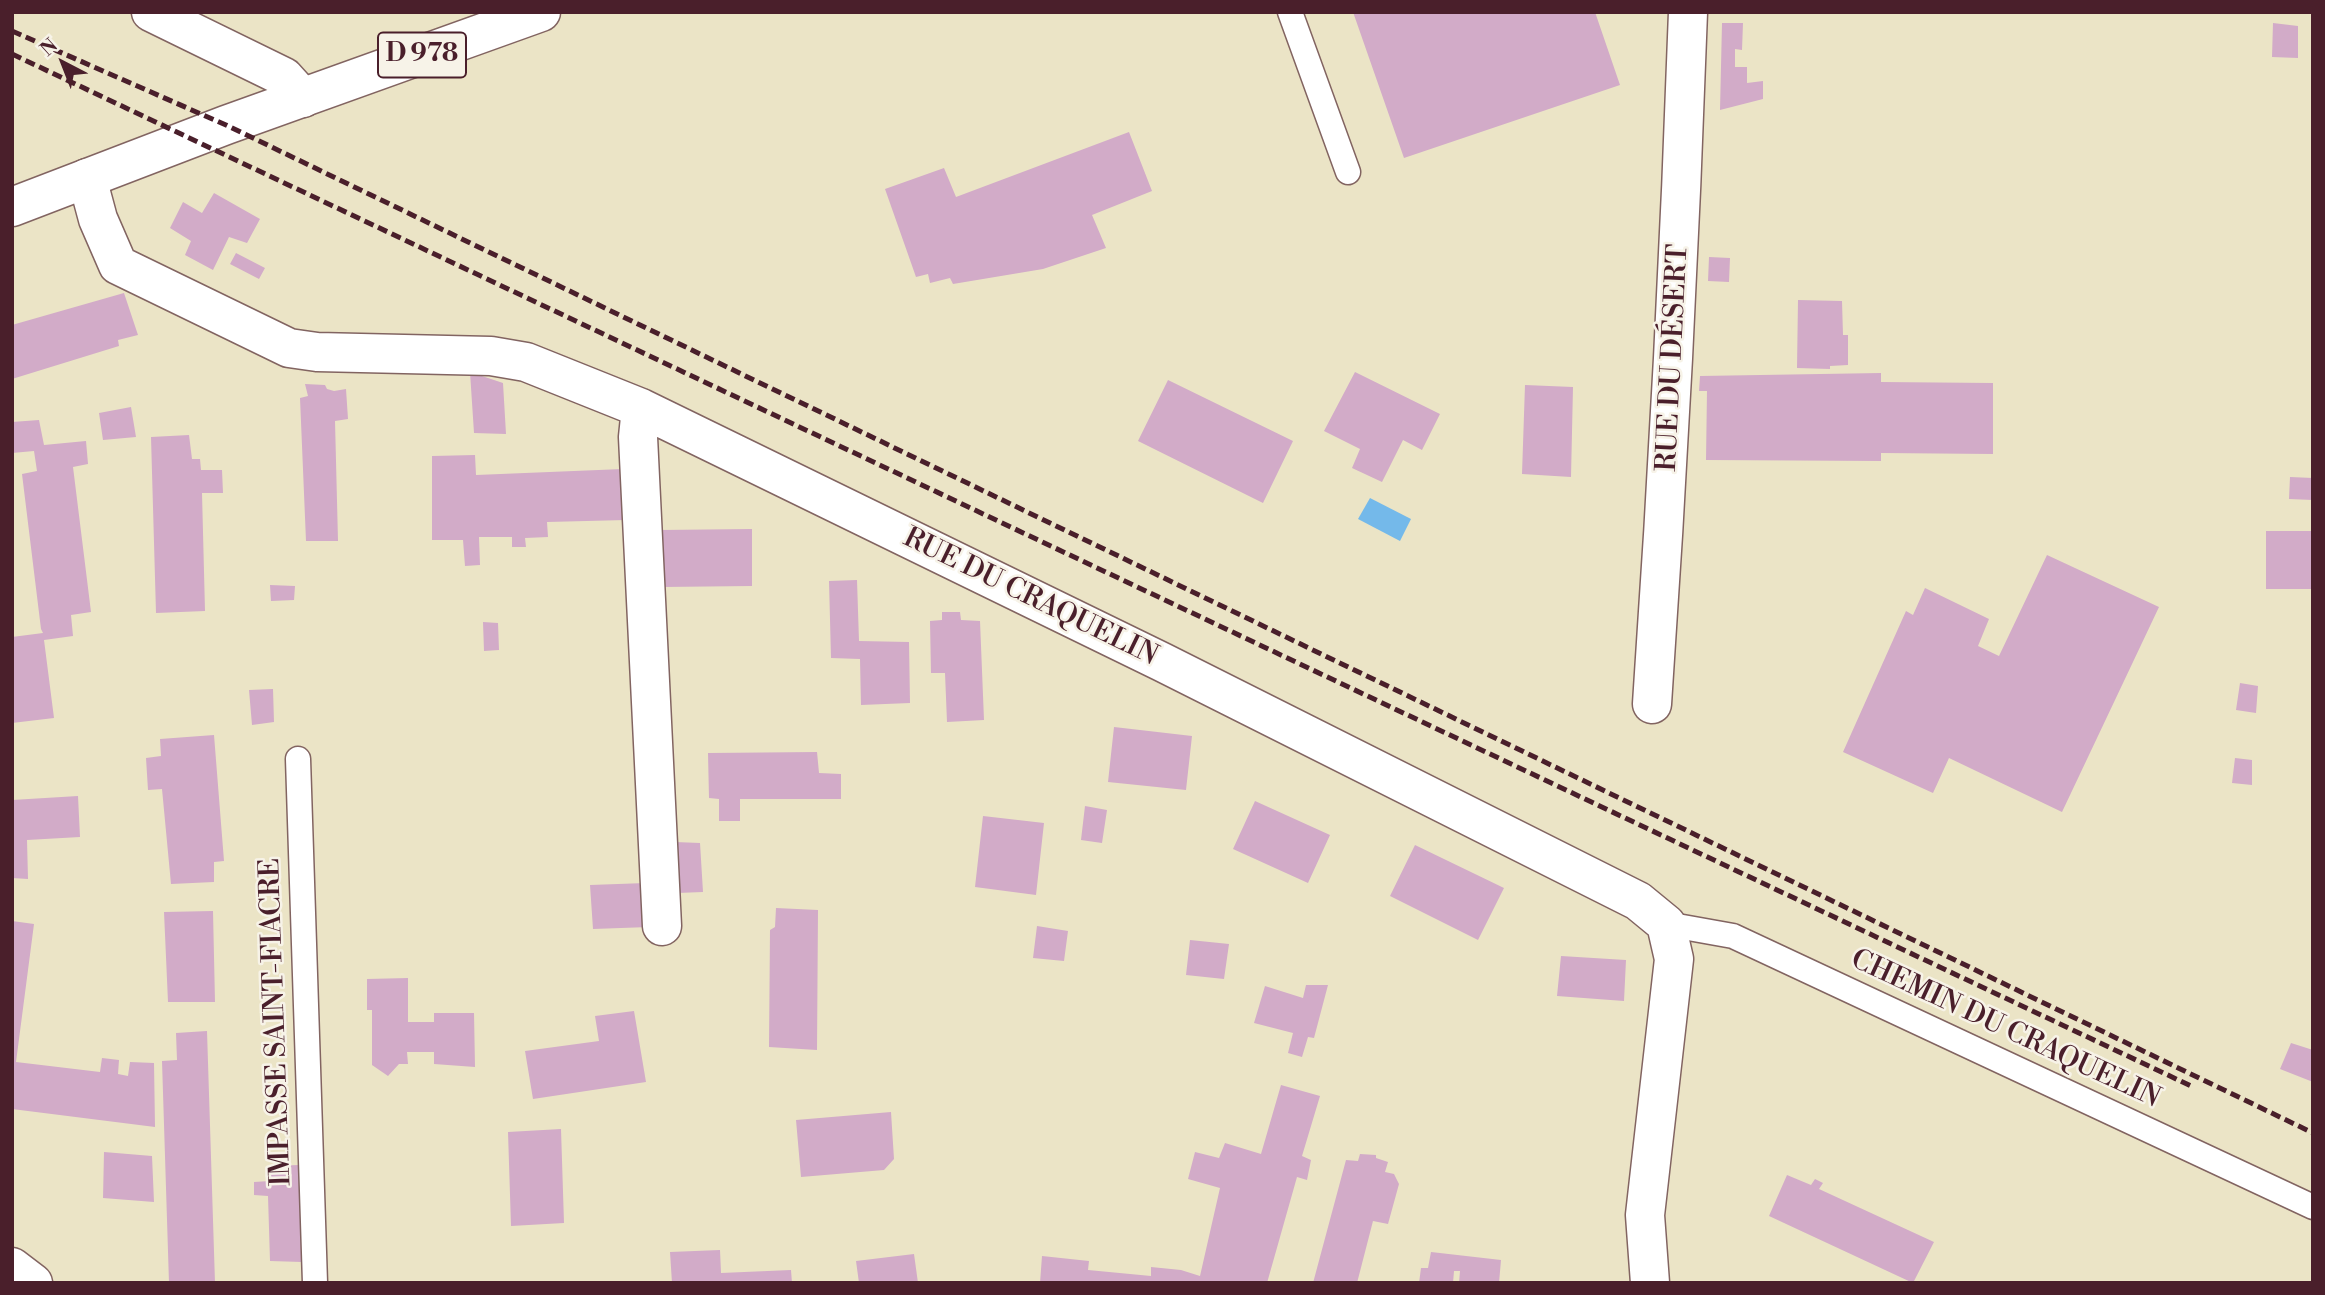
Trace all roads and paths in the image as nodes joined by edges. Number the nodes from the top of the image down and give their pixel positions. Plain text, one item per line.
1 (151, 12) edge
2 (541, 12) edge
3 (1290, 12) edge
4 (1688, 12) edge
5 (303, 98) junction
6 (1348, 172) dead end
7 (87, 178) junction
8 (12, 207) edge
9 (641, 408) junction
10 (1652, 704) dead end
11 (298, 759) dead end
12 (1666, 924) junction
13 (663, 926) dead end
14 (2313, 1207) edge
15 (12, 1267) edge
16 (33, 1283) edge
17 (315, 1283) edge
18 (1650, 1283) edge

1 - 5 street
2 - 5 street, D 978
3 - 6 lane
4 - 10 street, RUE DU DÉSERT
5 - 7 street, D 978
7 - 8 street, D 978
7 - 9 street, RUE DU CRAQUELIN
9 - 12 street, RUE DU CRAQUELIN
9 - 13 street
11 - 17 lane, IMPASSE SAINT-FIACRE
12 - 14 lane, CHEMIN DU CRAQUELIN
12 - 18 street
15 - 16 street

